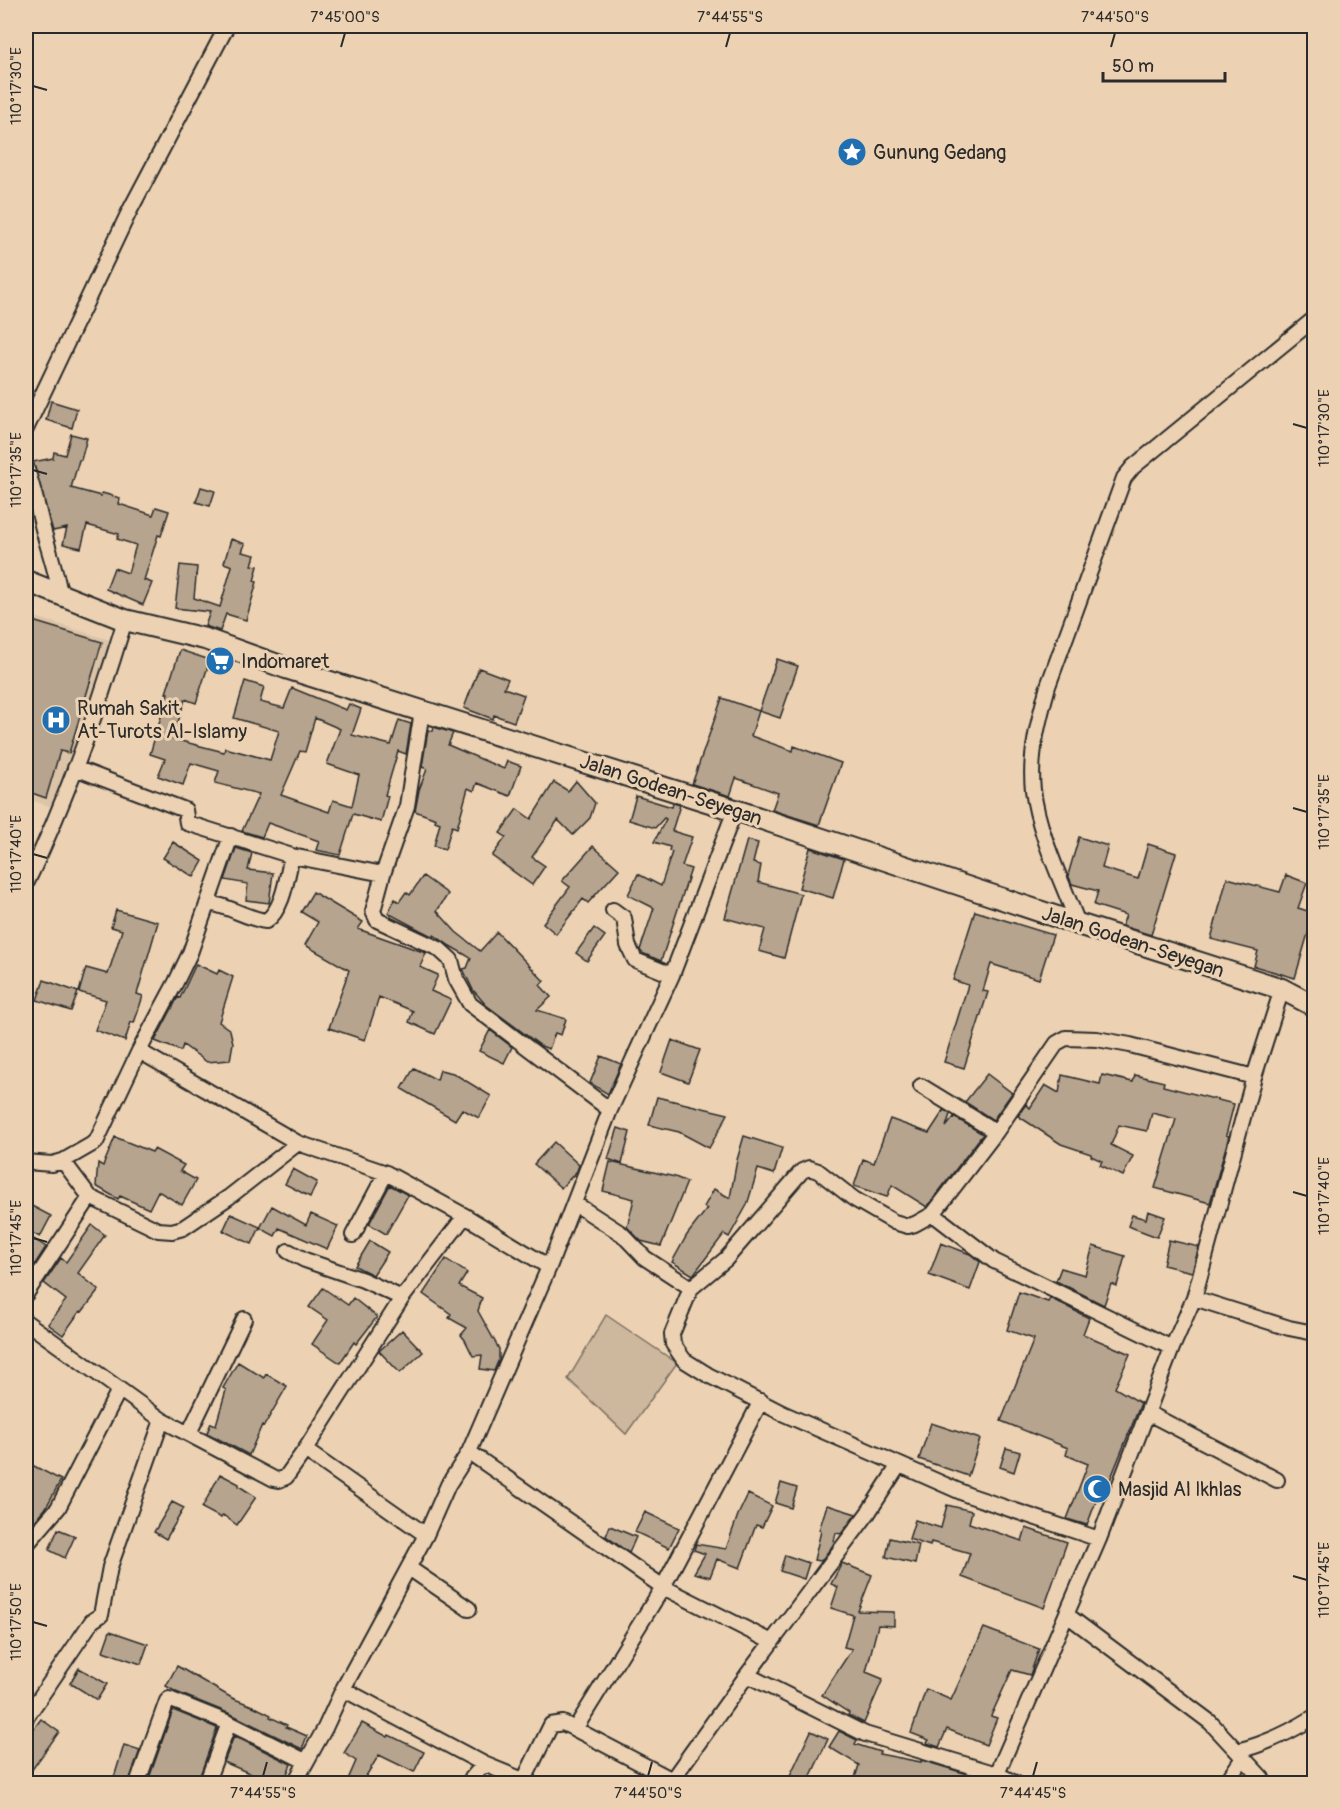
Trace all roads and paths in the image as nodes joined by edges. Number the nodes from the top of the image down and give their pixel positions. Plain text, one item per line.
1 (227, 26) edge
2 (1314, 319) edge
3 (26, 429) edge
4 (26, 467) edge
5 (26, 581) edge
6 (60, 594) junction
7 (125, 620) junction
8 (422, 711) junction
9 (75, 768) junction
10 (735, 810) junction
11 (231, 836) junction
12 (292, 856) junction
13 (30, 863) edge
14 (383, 874) junction
15 (26, 884) edge
16 (207, 904) junction
17 (613, 909) dead end
18 (1078, 924) junction
19 (672, 975) junction
20 (1282, 989) junction
21 (1314, 1006) edge
22 (139, 1051) junction
23 (1254, 1077) junction
24 (921, 1086) dead end
25 (610, 1110) junction
26 (996, 1132) junction
27 (298, 1143) junction
28 (63, 1161) junction
29 (26, 1162) edge
30 (386, 1173) junction
31 (90, 1197) junction
32 (574, 1203) junction
33 (933, 1214) junction
34 (465, 1216) junction
35 (353, 1235) dead end
36 (288, 1251) dead end
37 (549, 1267) junction
38 (691, 1288) junction
39 (26, 1294) edge
40 (402, 1298) junction
41 (1194, 1298) junction
42 (244, 1319) dead end
43 (26, 1322) edge
44 (1314, 1333) edge
45 (1172, 1348) junction
46 (119, 1390) junction
47 (760, 1401) junction
48 (1148, 1413) junction
49 (162, 1420) junction
50 (189, 1433) junction
51 (305, 1450) junction
52 (469, 1452) junction
53 (899, 1465) junction
54 (1277, 1480) dead end
55 (426, 1535) junction
56 (1100, 1539) junction
57 (26, 1545) edge
58 (409, 1568) junction
59 (663, 1587) junction
60 (469, 1609) dead end
61 (1067, 1615) junction
62 (772, 1642) junction
63 (747, 1675) junction
64 (343, 1689) junction
65 (1314, 1717) edge
66 (26, 1718) edge
67 (229, 1724) junction
68 (575, 1729) junction
69 (1240, 1754) junction
70 (305, 1761) junction
71 (484, 1764) junction
72 (997, 1779) edge
73 (522, 1782) edge
74 (673, 1782) edge
75 (137, 1784) edge
76 (206, 1784) edge
77 (294, 1784) edge
78 (468, 1784) edge
79 (1017, 1784) edge
80 (1225, 1784) edge
81 (1264, 1784) edge

1 - 3 street
2 - 18 street
4 - 6 street
5 - 6 main road, Jalan Godean-Seyegan
6 - 7 main road, Jalan Godean-Seyegan
7 - 8 main road, Jalan Godean-Seyegan
7 - 9 street
8 - 10 main road, Jalan Godean-Seyegan
8 - 14 street
9 - 11 street
9 - 13 street
10 - 18 main road, Jalan Godean-Seyegan
10 - 19 street
11 - 12 street
11 - 16 street
12 - 14 street
12 - 16 street
13 - 15 street
14 - 25 street
16 - 22 street
17 - 19 street
18 - 20 main road, Jalan Godean-Seyegan
19 - 25 street
20 - 21 main road, Jalan Godean-Seyegan
20 - 23 street
22 - 27 street
22 - 28 street
23 - 26 street
23 - 41 street
24 - 26 street
25 - 32 street
26 - 33 street
27 - 30 street
27 - 31 street
28 - 29 street
28 - 31 street
30 - 34 street
30 - 35 street
31 - 39 street
32 - 37 street
32 - 38 street
33 - 38 street
33 - 45 street
34 - 37 street
34 - 40 street
36 - 40 street
37 - 52 street
38 - 47 street
40 - 51 street
41 - 44 street
41 - 45 street
42 - 50 street
43 - 46 street
45 - 48 street
46 - 49 street
46 - 57 street
47 - 53 street
47 - 59 street
48 - 54 street
48 - 56 street
49 - 50 street
49 - 66 street
50 - 51 street
51 - 55 street
52 - 55 street
52 - 59 street
53 - 56 street
53 - 62 street
55 - 58 street
56 - 61 street
58 - 60 street
58 - 64 street
59 - 62 street
59 - 68 street
61 - 69 street
61 - 72 street
62 - 63 street
63 - 72 street
63 - 74 street
64 - 70 street
64 - 71 street
65 - 69 street
67 - 70 street
67 - 75 street
67 - 76 street
68 - 73 street
68 - 74 street
69 - 80 street
69 - 81 street
70 - 77 street
71 - 73 street
71 - 78 street
72 - 79 street

